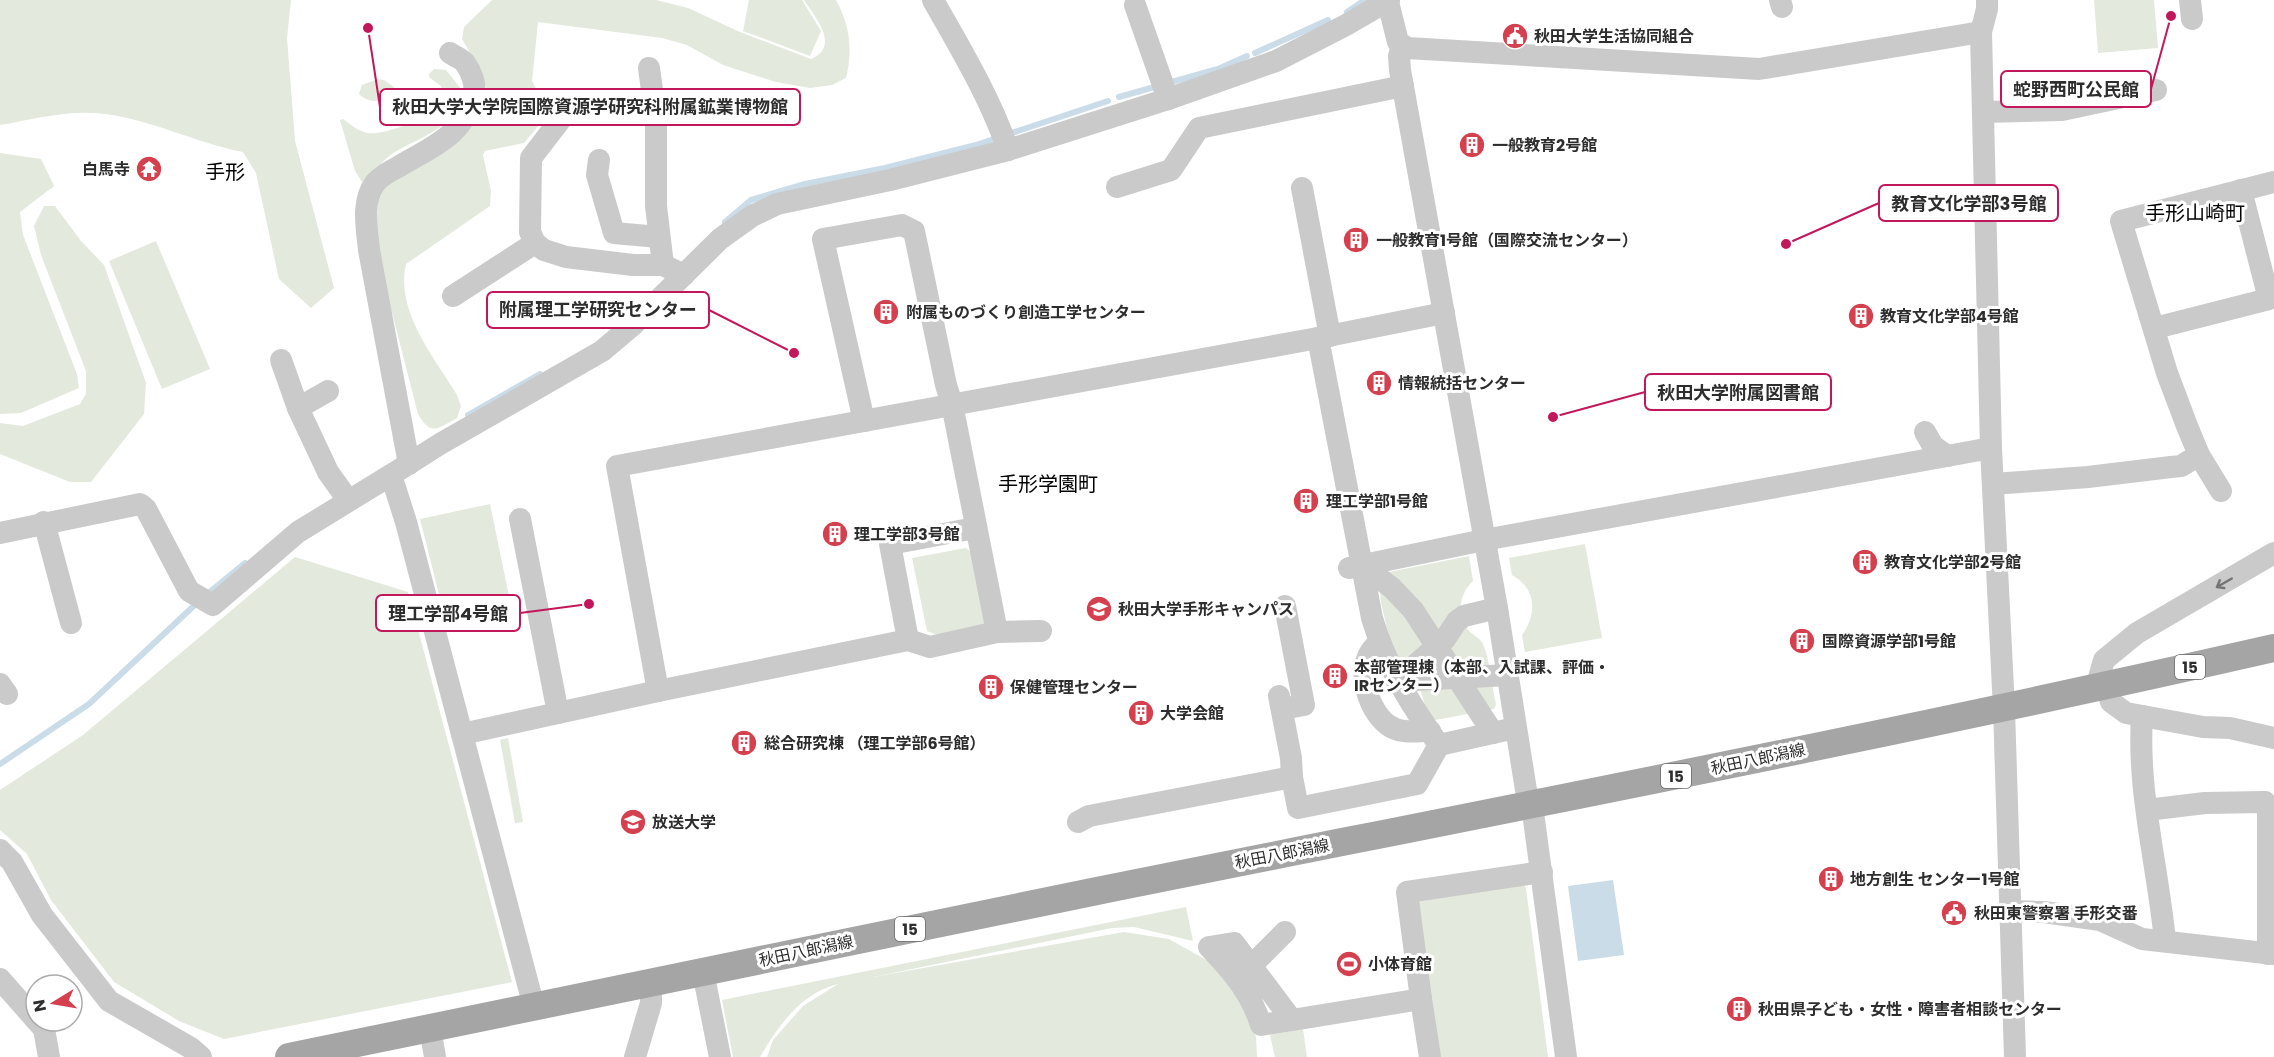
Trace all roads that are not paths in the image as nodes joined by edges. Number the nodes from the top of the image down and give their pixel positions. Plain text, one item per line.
1 (933, 0) edge
2 (1987, 0) edge
3 (1389, 1) edge
4 (1135, 4) dead end
5 (1981, 32) junction
6 (1402, 47) junction
7 (450, 53) dead end
8 (649, 68) dead end
9 (1166, 90) junction
10 (2156, 90) dead end
11 (1405, 95) junction
12 (599, 100) dead end
13 (1983, 112) junction
14 (1004, 139) junction
15 (599, 160) dead end
16 (2274, 182) edge
17 (1117, 187) dead end
18 (1302, 188) dead end
19 (2241, 190) junction
20 (659, 237) junction
21 (535, 243) junction
22 (673, 270) junction
23 (453, 296) dead end
24 (1444, 313) junction
25 (2155, 328) junction
26 (1324, 337) junction
27 (281, 360) dead end
28 (328, 391) dead end
29 (952, 404) junction
30 (298, 408) junction
31 (864, 421) junction
32 (1926, 432) dead end
33 (1991, 448) junction
34 (2199, 455) junction
35 (1947, 456) junction
36 (400, 470) junction
37 (1993, 484) junction
38 (2221, 491) dead end
39 (348, 500) junction
40 (520, 519) dead end
41 (44, 522) junction
42 (975, 528) junction
43 (0, 533) edge
44 (1484, 540) junction
45 (2274, 553) edge
46 (1356, 567) junction
47 (1285, 606) dead end
48 (1497, 608) junction
49 (71, 623) dead end
50 (1041, 631) dead end
51 (997, 632) junction
52 (909, 640) junction
53 (1379, 644) junction
54 (1437, 646) junction
55 (2274, 648) edge
56 (1507, 666) junction
57 (1458, 678) junction
58 (1397, 681) junction
59 (2101, 687) junction
60 (658, 691) junction
61 (2004, 709) junction
62 (558, 713) junction
63 (2142, 716) junction
64 (1515, 728) junction
65 (1493, 733) junction
66 (462, 734) junction
67 (1435, 738) junction
68 (2274, 738) edge
69 (1292, 777) junction
70 (1533, 805) junction
71 (2147, 810) junction
72 (1078, 822) dead end
73 (0, 850) edge
74 (1542, 872) junction
75 (2010, 911) junction
76 (1285, 932) dead end
77 (2165, 941) junction
78 (2271, 954) edge
79 (1251, 966) junction
80 (703, 972) junction
81 (0, 979) edge
82 (651, 983) junction
83 (8, 998) edge
84 (1421, 999) junction
85 (534, 1007) junction
86 (24, 1010) edge
87 (1292, 1020) junction
88 (430, 1028) junction
89 (45, 1033) edge
90 (49, 1057) edge
91 (201, 1057) edge
92 (289, 1057) edge
93 (435, 1057) edge
94 (635, 1057) edge
95 (720, 1057) edge
96 (1430, 1057) edge
97 (1566, 1057) edge
98 (2015, 1057) edge

1 - 14 street
2 - 5 street
3 - 6 street
3 - 9 street
4 - 9 street
5 - 6 street
5 - 13 street
6 - 11 street
7 - 36 street
8 - 20 street
9 - 14 street
10 - 13 street
11 - 17 street
11 - 24 street
12 - 21 street
13 - 33 street
14 - 22 street
15 - 20 street
16 - 19 street
18 - 26 street
19 - 25 street
19 - 25 street
20 - 22 street
21 - 22 street
21 - 23 street
22 - 36 street
24 - 26 street
24 - 44 street
25 - 34 street
26 - 29 street
26 - 46 street
27 - 30 street
28 - 30 street
29 - 31 street
29 - 31 street
29 - 42 street
30 - 39 street
31 - 60 street
32 - 35 street
33 - 35 street
33 - 37 street
34 - 37 street
34 - 38 street
35 - 44 street
36 - 39 street
36 - 66 street
37 - 61 street
39 - 41 street
40 - 62 street
41 - 43 street
41 - 49 street
42 - 51 street
42 - 52 street
44 - 46 street
44 - 48 street
45 -> 59 street
46 - 53 street
46 - 54 street
47 - 69 street
48 - 54 street
48 - 56 street
50 - 51 street
51 - 52 street
52 - 60 street
53 - 58 street
53 - 67 street
54 - 57 street
54 - 58 street
55 - 59 main road, 秋田八郎潟線 / 15
56 - 57 street
56 - 64 street
57 - 58 street
57 - 65 street
58 - 67 street
59 - 61 main road, 秋田八郎潟線 / 15
59 - 63 street
60 - 62 street
61 - 70 main road, 秋田八郎潟線 / 15
61 - 75 street
62 - 66 street
63 - 68 street
63 - 71 street
64 - 65 street
64 - 70 street
65 - 67 street
66 - 85 street
67 - 69 street
69 - 72 street
70 - 74 street
70 - 80 main road, 秋田八郎潟線 / 15
71 - 77 street
71 - 78 street
73 - 91 street
74 - 84 street
74 - 97 street
75 - 77 street
75 - 98 street
76 - 79 street
77 - 78 street
79 - 87 street
79 - 87 street
80 - 82 main road, 秋田八郎潟線 / 15
80 - 95 street
81 - 83 street
82 - 85 main road, 秋田八郎潟線 / 15
82 - 94 street
83 - 86 street
84 - 87 street
84 - 96 street
85 - 88 main road, 秋田八郎潟線 / 15
88 - 92 main road, 秋田八郎潟線 / 15
88 - 93 street
89 - 90 street

